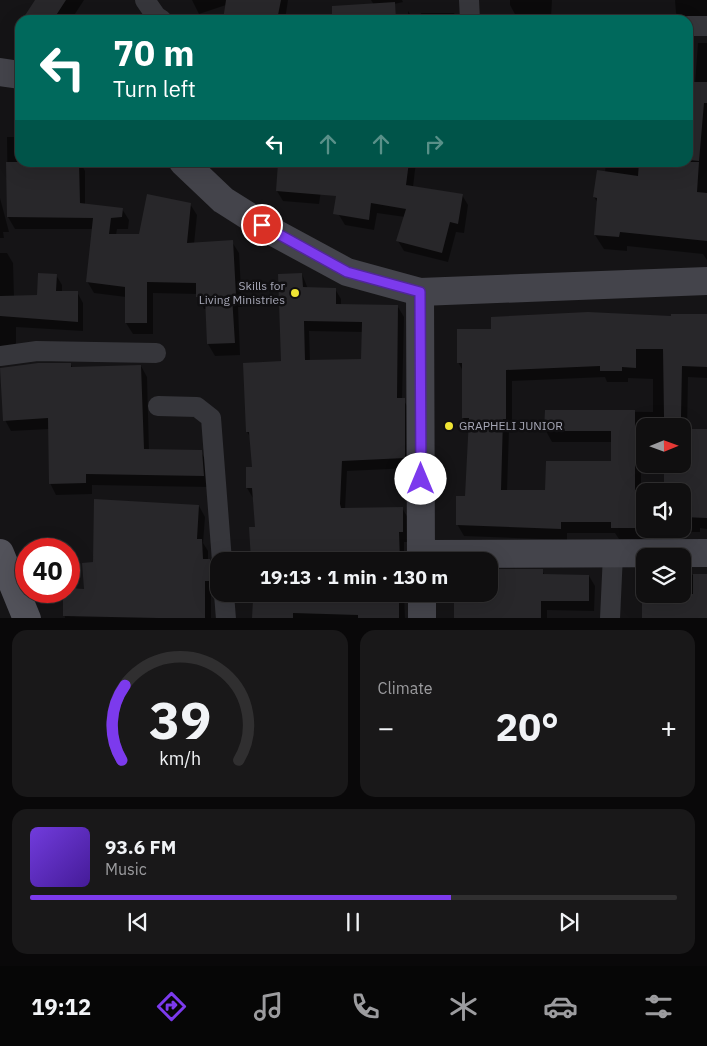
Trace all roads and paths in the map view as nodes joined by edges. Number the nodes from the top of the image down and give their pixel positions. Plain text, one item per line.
1 (145, 0) edge
2 (469, 0) edge
3 (155, 15) edge
4 (470, 15) edge
5 (693, 26) edge
6 (707, 26) edge
7 (0, 72) edge
8 (15, 74) edge
9 (188, 167) edge
10 (707, 281) edge
11 (420, 292) junction
12 (156, 353) dead end
13 (0, 356) edge
14 (158, 406) dead end
15 (221, 552) edge
16 (421, 552) edge
17 (0, 553) edge
18 (707, 553) edge
19 (613, 554) junction
20 (498, 556) edge
21 (225, 602) edge
22 (422, 602) edge
23 (27, 618) edge
24 (226, 618) edge
25 (422, 618) edge
26 (610, 618) edge

1 - 3 street
2 - 4 street
5 - 6 street
7 - 8 street
9 - 11 street
10 - 11 street
11 - 16 street
12 - 13 street
14 - 15 street
17 - 23 main road
18 - 19 street
19 - 20 street
19 - 26 street
21 - 24 street
22 - 25 street

